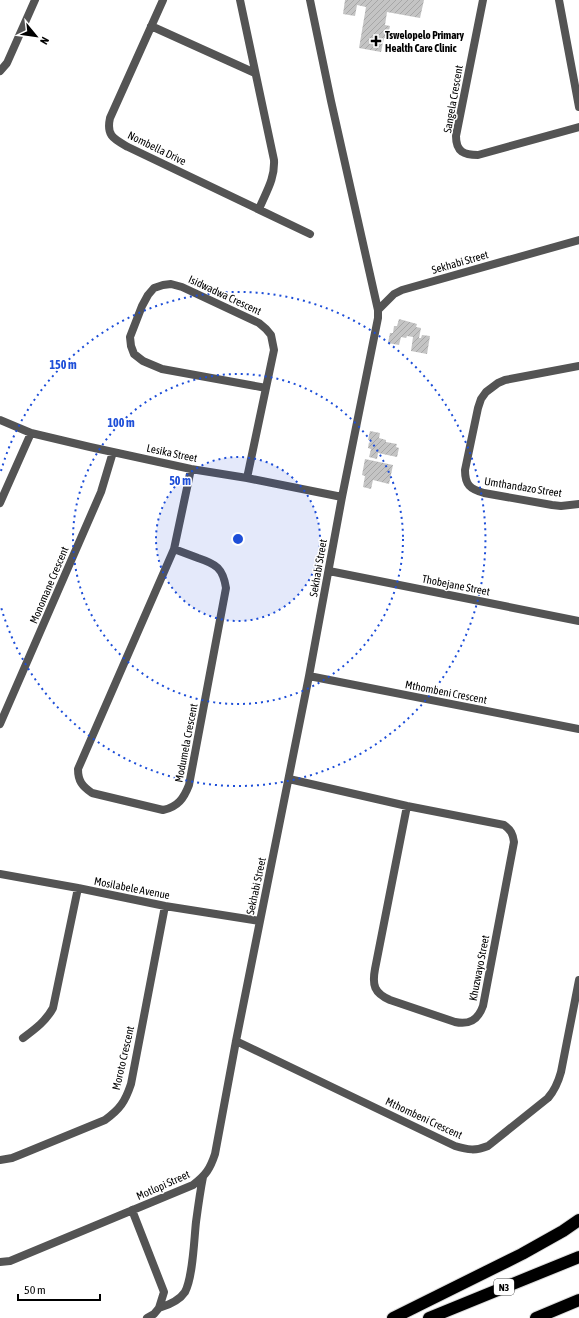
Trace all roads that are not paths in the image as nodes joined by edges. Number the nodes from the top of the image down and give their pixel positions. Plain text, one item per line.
1 (35, 0) edge
2 (162, 0) edge
3 (240, 0) edge
4 (310, 0) edge
5 (483, 0) edge
6 (559, 0) edge
7 (151, 26) junction
8 (0, 71) edge
9 (255, 73) junction
10 (579, 107) edge
11 (579, 127) edge
12 (259, 209) junction
13 (310, 234) dead end
14 (579, 240) edge
15 (378, 310) junction
16 (579, 366) edge
17 (266, 388) junction
18 (0, 420) edge
19 (31, 434) junction
20 (113, 452) junction
21 (191, 468) junction
22 (247, 478) junction
23 (342, 497) junction
24 (0, 503) edge
25 (579, 504) edge
26 (174, 549) junction
27 (329, 571) junction
28 (579, 621) edge
29 (310, 676) junction
30 (0, 724) edge
31 (579, 729) edge
32 (289, 779) junction
33 (407, 806) junction
34 (0, 874) edge
35 (78, 888) junction
36 (165, 906) junction
37 (260, 921) junction
38 (579, 980) edge
39 (23, 1038) dead end
40 (236, 1041) junction
41 (0, 1160) edge
42 (204, 1177) junction
43 (132, 1210) junction
44 (579, 1220) edge
45 (579, 1257) edge
46 (0, 1262) edge
47 (579, 1300) edge
48 (159, 1308) junction
49 (146, 1318) edge
50 (393, 1318) edge
51 (428, 1318) edge
52 (536, 1318) edge

1 - 8 street
2 - 7 street, Nombella Drive
3 - 9 street
4 - 15 street
5 - 11 street, Sangela Crescent
6 - 10 street
7 - 9 street
7 - 12 street, Nombella Drive
9 - 12 street
12 - 13 street, Nombella Drive
14 - 15 street, Sekhabi Street
15 - 23 street, Sekhabi Street
16 - 25 street, Umthandazo Street
17 - 17 street, Isidwadwa Crescent
17 - 22 street, Isidwadwa Crescent
18 - 19 street, Lesika Street
19 - 20 street, Lesika Street
19 - 24 street
20 - 21 street, Lesika Street
20 - 30 street, Monomane Crescent
21 - 22 street, Lesika Street
21 - 26 street, Modumela Crescent
22 - 23 street, Lesika Street
23 - 27 street, Sekhabi Street
26 - 26 street, Modumela Crescent
27 - 28 street, Thobejane Street
27 - 29 street, Sekhabi Street
29 - 31 street, Mthombeni Crescent
29 - 32 street, Sekhabi Street
32 - 33 street, Khuzwayo Street
32 - 37 street, Sekhabi Street
33 - 33 street, Khuzwayo Street
34 - 35 street, Mosilabele Avenue
35 - 36 street, Mosilabele Avenue
35 - 39 street
36 - 37 street, Mosilabele Avenue
36 - 41 street, Moroto Crescent
37 - 40 street, Sekhabi Street
38 - 40 street, Mthombeni Crescent
40 - 42 street, Motlopi Street
42 - 43 street, Motlopi Street
42 - 48 street
43 - 46 street, Motlopi Street
43 - 48 street
44 - 50 highway
45 - 51 highway, N3
47 - 52 highway
48 - 49 street

